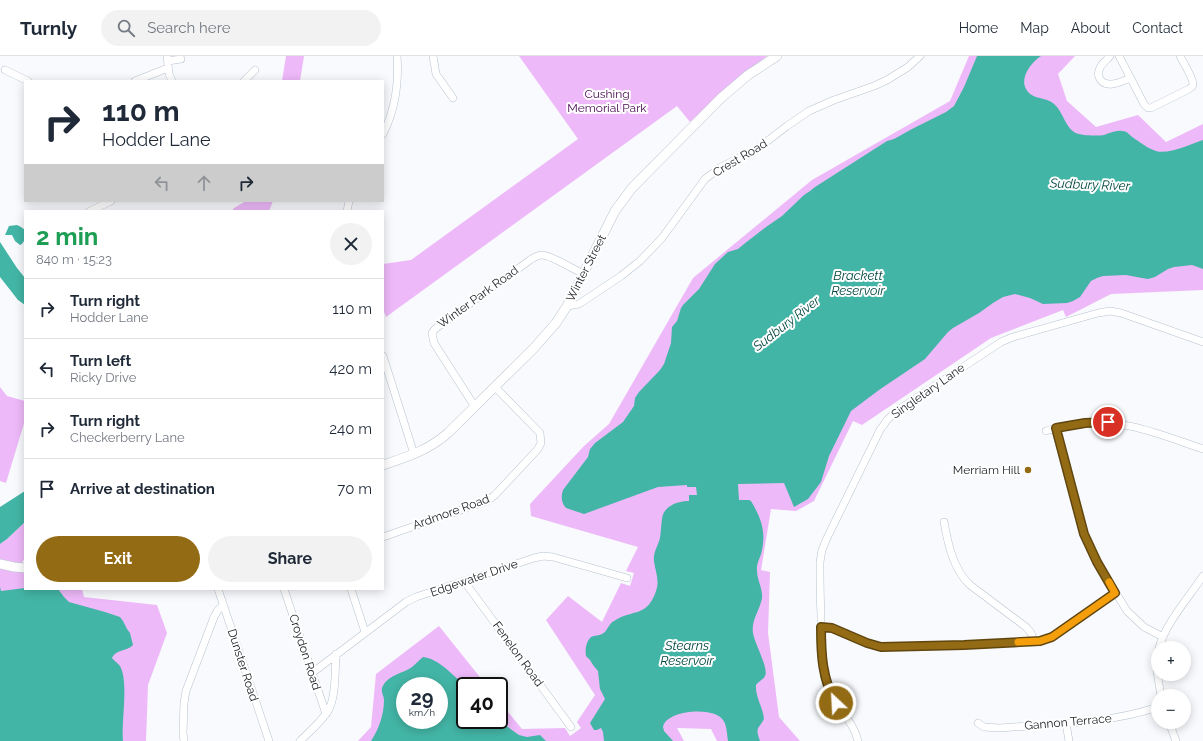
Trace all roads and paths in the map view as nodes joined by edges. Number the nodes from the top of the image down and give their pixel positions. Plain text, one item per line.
1 (397, 56) edge
2 (433, 56) edge
3 (777, 56) edge
4 (920, 56) edge
5 (1110, 56) edge
6 (1119, 56) edge
7 (1180, 56) edge
8 (172, 60) edge
9 (6, 70) dead end
10 (255, 70) dead end
11 (1130, 78) junction
12 (146, 79) edge
13 (26, 80) edge
14 (172, 80) edge
15 (245, 80) edge
16 (452, 98) dead end
17 (384, 132) edge
18 (109, 202) edge
19 (92, 210) edge
20 (583, 274) junction
21 (567, 306) junction
22 (1203, 342) edge
23 (384, 359) edge
24 (495, 387) junction
25 (475, 407) junction
26 (1056, 428) junction
27 (1046, 431) dead end
28 (1203, 449) edge
29 (414, 454) junction
30 (384, 465) edge
31 (944, 522) dead end
32 (384, 537) edge
33 (0, 564) edge
34 (24, 568) edge
35 (1203, 576) edge
36 (627, 578) dead end
37 (464, 581) junction
38 (218, 590) edge
39 (284, 590) edge
40 (351, 590) edge
41 (1115, 593) junction
42 (223, 606) junction
43 (821, 627) junction
44 (365, 632) junction
45 (1163, 637) junction
46 (1034, 641) junction
47 (1162, 641) edge
48 (336, 654) junction
49 (312, 672) junction
50 (1151, 709) edge
51 (326, 714) junction
52 (978, 723) dead end
53 (1066, 723) junction
54 (571, 727) dead end
55 (1172, 729) edge
56 (184, 741) edge
57 (269, 741) edge
58 (300, 741) edge
59 (858, 741) edge
60 (1069, 741) edge
61 (1176, 741) edge

1 - 17 street
2 - 16 street
3 - 20 main road, Winter Street
4 - 21 street, Crest Road
5 - 11 street
6 - 11 street
7 - 11 street
8 - 12 street
8 - 14 street
9 - 13 street
10 - 15 street
18 - 19 street
20 - 21 main road, Winter Street
20 - 25 street, Winter Park Road
21 - 24 main road, Winter Street
22 - 43 street, Singletary Lane
23 - 29 street
24 - 25 main road, Winter Street
24 - 32 street, Ardmore Road
25 - 29 main road, Winter Street
26 - 27 street
26 - 28 street
26 - 41 street
29 - 30 main road, Winter Street
31 - 46 street
33 - 34 main road
35 - 45 street
36 - 37 street, Edgewater Drive
37 - 44 street, Edgewater Drive
37 - 54 street, Fenelon Road
38 - 42 street, Dunster Road
39 - 49 street, Croydon Road
40 - 44 street
41 - 45 street
41 - 46 street
42 - 56 street
42 - 57 street, Dunster Road
43 - 46 street
43 - 59 street, Singletary Lane
44 - 48 street, Edgewater Drive
45 - 47 street
48 - 49 street, Edgewater Drive
48 - 51 street
49 - 51 street, Croydon Road
50 - 53 street, Gannon Terrace
51 - 58 street
52 - 53 street, Gannon Terrace
53 - 60 street
55 - 61 street

